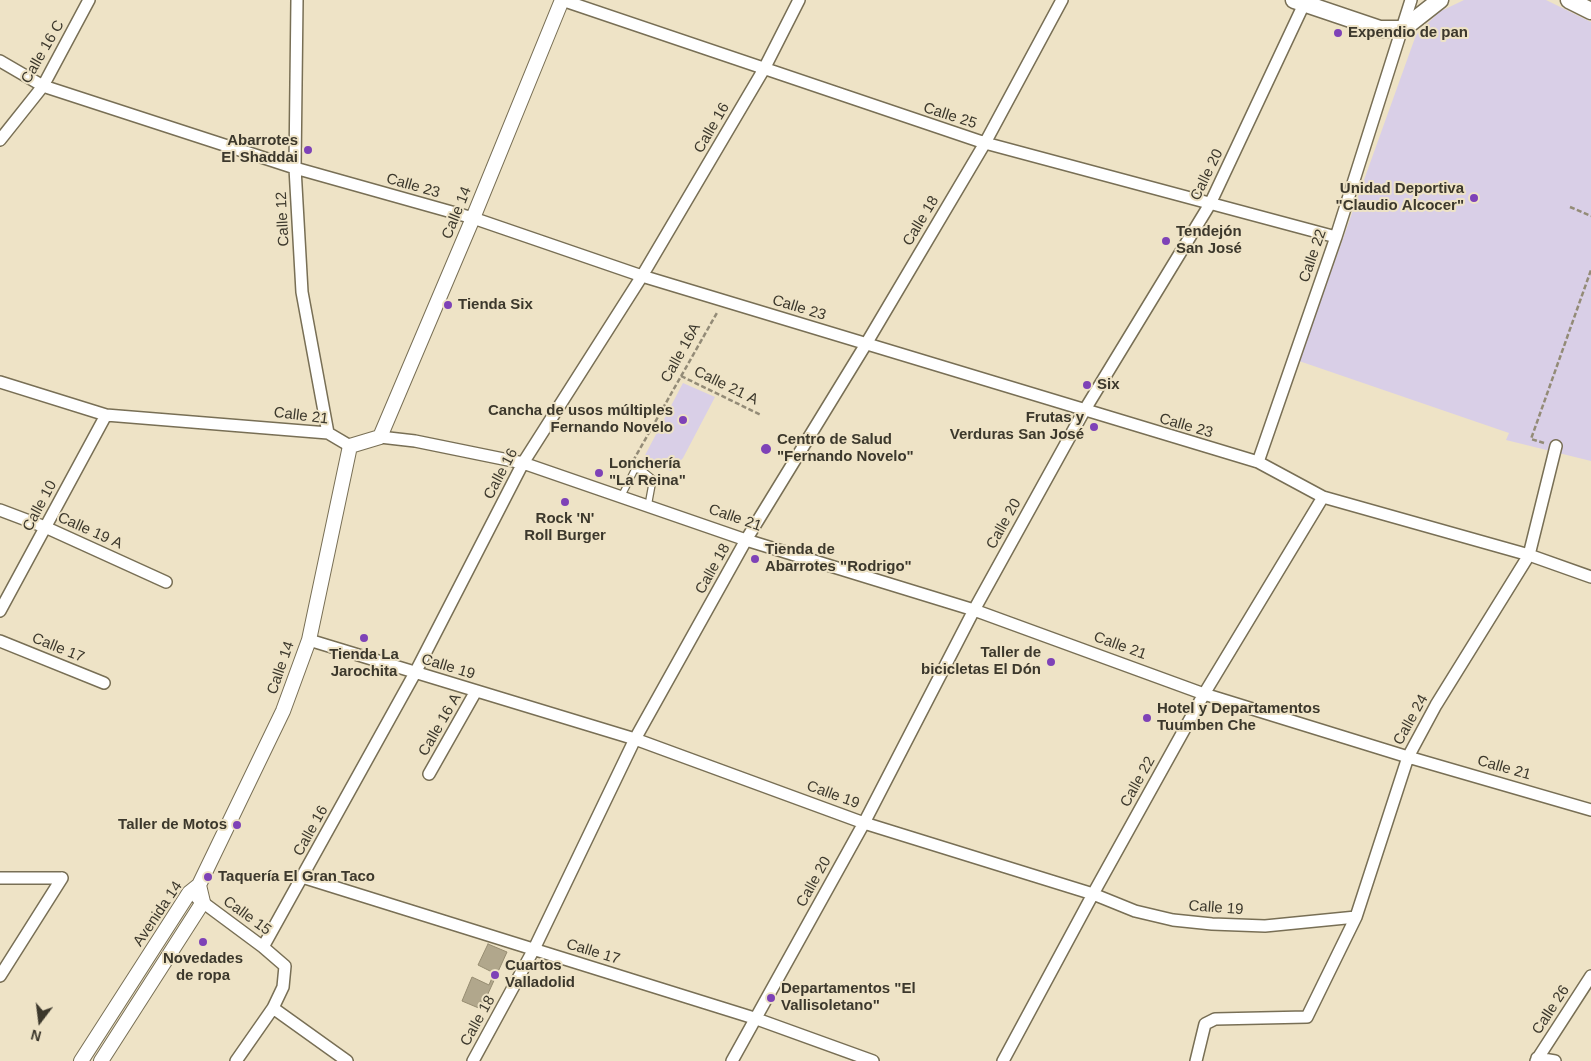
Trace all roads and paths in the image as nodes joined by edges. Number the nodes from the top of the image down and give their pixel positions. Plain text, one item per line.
1 (89, 0) edge
2 (297, 0) edge
3 (562, 0) edge
4 (799, 0) edge
5 (1062, 0) edge
6 (1411, 0) edge
7 (1440, 0) edge
8 (1569, 0) edge
9 (1299, 2) edge
10 (1591, 11) edge
11 (1403, 28) junction
12 (0, 62) edge
13 (764, 69) junction
14 (44, 86) junction
15 (0, 140) edge
16 (984, 143) junction
17 (295, 168) junction
18 (1210, 204) junction
19 (1570, 207) dead end
20 (1591, 216) edge
21 (473, 218) junction
22 (1336, 237) junction
23 (1591, 270) edge
24 (642, 276) junction
25 (724, 301) junction
26 (866, 344) junction
27 (681, 376) junction
28 (0, 382) edge
29 (1084, 411) junction
30 (106, 415) junction
31 (761, 415) dead end
32 (328, 433) junction
33 (380, 437) junction
34 (350, 446) junction
35 (1556, 446) joint
36 (1258, 462) junction
37 (523, 463) junction
38 (628, 469) dead end
39 (621, 497) junction
40 (1323, 497) junction
41 (648, 506) junction
42 (0, 510) edge
43 (45, 527) junction
44 (746, 540) junction
45 (1529, 555) junction
46 (1591, 577) edge
47 (166, 582) dead end
48 (974, 610) junction
49 (0, 611) edge
50 (308, 640) junction
51 (0, 641) edge
52 (415, 673) junction
53 (104, 683) dead end
54 (476, 691) junction
55 (1204, 694) junction
56 (635, 739) junction
57 (1408, 757) junction
58 (429, 774) dead end
59 (1591, 810) edge
60 (864, 823) junction
61 (302, 877) junction
62 (0, 878) edge
63 (194, 889) junction
64 (1093, 894) junction
65 (203, 902) junction
66 (1356, 917) junction
67 (263, 947) junction
68 (534, 949) junction
69 (0, 976) edge
70 (1591, 976) edge
71 (273, 1008) junction
72 (754, 1018) junction
73 (1536, 1060) edge
74 (81, 1061) edge
75 (101, 1061) edge
76 (236, 1061) edge
77 (347, 1061) edge
78 (473, 1061) edge
79 (732, 1061) edge
80 (873, 1061) edge
81 (1003, 1061) edge
82 (1196, 1061) edge
83 (1555, 1061) edge

1 - 14 street, Calle 16 C
2 - 17 street, Calle 12
3 - 13 street, Calle 25
3 - 21 street, Calle 14
4 - 13 street, Calle 16
5 - 16 street, Calle 18
6 - 11 street, Calle 22
7 - 11 main road
8 - 10 main road
9 - 11 main road
9 - 18 street, Calle 20
11 - 22 street, Calle 22
12 - 14 street, Calle 23
13 - 16 street, Calle 25
13 - 24 street, Calle 16
14 - 15 street, Calle 16 C
14 - 17 street, Calle 23
16 - 18 street, Calle 25
16 - 26 street, Calle 18
17 - 21 street, Calle 23
17 - 32 street, Calle 12
18 - 22 street, Calle 25
18 - 29 street, Calle 20
19 - 20 path
21 - 24 street, Calle 23
21 - 33 street, Calle 14
22 - 36 street, Calle 22
23 - 35 path
24 - 25 street, Calle 23
24 - 37 street, Calle 16
25 - 26 street, Calle 23
25 - 27 path, Calle 16A
26 - 29 street, Calle 23
26 - 44 street, Calle 18
27 - 31 path, Calle 21 A
27 - 38 path, Calle 16A
28 - 30 street, Calle 21
29 - 36 street, Calle 23
29 - 48 street, Calle 20
30 - 32 street, Calle 21
30 - 43 street, Calle 10
32 - 34 street, Calle 21
33 - 34 street, Calle 21
33 - 37 street, Calle 21
34 - 50 street, Calle 14
35 - 45 street, Calle 24
36 - 40 street, Calle 23
37 - 39 street, Calle 21
37 - 52 street, Calle 16
39 - 41 street, Calle 21
39 - 41 lane
40 - 45 street, Calle 23
40 - 55 street, Calle 22
41 - 44 street, Calle 21
42 - 43 street, Calle 19 A
43 - 47 street, Calle 19 A
43 - 49 street, Calle 10
44 - 48 street, Calle 21
44 - 56 street, Calle 18
45 - 46 street, Calle 23
45 - 57 street, Calle 24
48 - 55 street, Calle 21
48 - 60 street, Calle 20
50 - 52 street, Calle 19
50 - 63 street, Calle 14
51 - 53 street, Calle 17
52 - 54 street, Calle 19
52 - 61 street, Calle 16
54 - 56 street, Calle 19
54 - 58 street, Calle 16 A
55 - 57 street, Calle 21
55 - 64 street, Calle 22
56 - 60 street, Calle 19
56 - 68 street, Calle 18
57 - 59 street, Calle 21
57 - 66 street, Calle 24
60 - 64 street, Calle 19
60 - 72 street, Calle 20
61 - 67 street, Calle 16
61 - 68 street, Calle 17
62 - 69 street
63 - 65 street, Avenida 14
63 - 74 street, Avenida 14
64 - 66 street, Calle 19
64 - 81 street, Calle 22
65 - 67 street, Calle 15
65 - 75 street, Avenida 14
66 - 82 street, Calle 24
67 - 71 street, Calle 15
68 - 72 street, Calle 17
68 - 78 street, Calle 18
70 - 73 street, Calle 26
71 - 76 street
71 - 77 street
72 - 79 street, Calle 20
72 - 80 street, Calle 17
73 - 83 street

